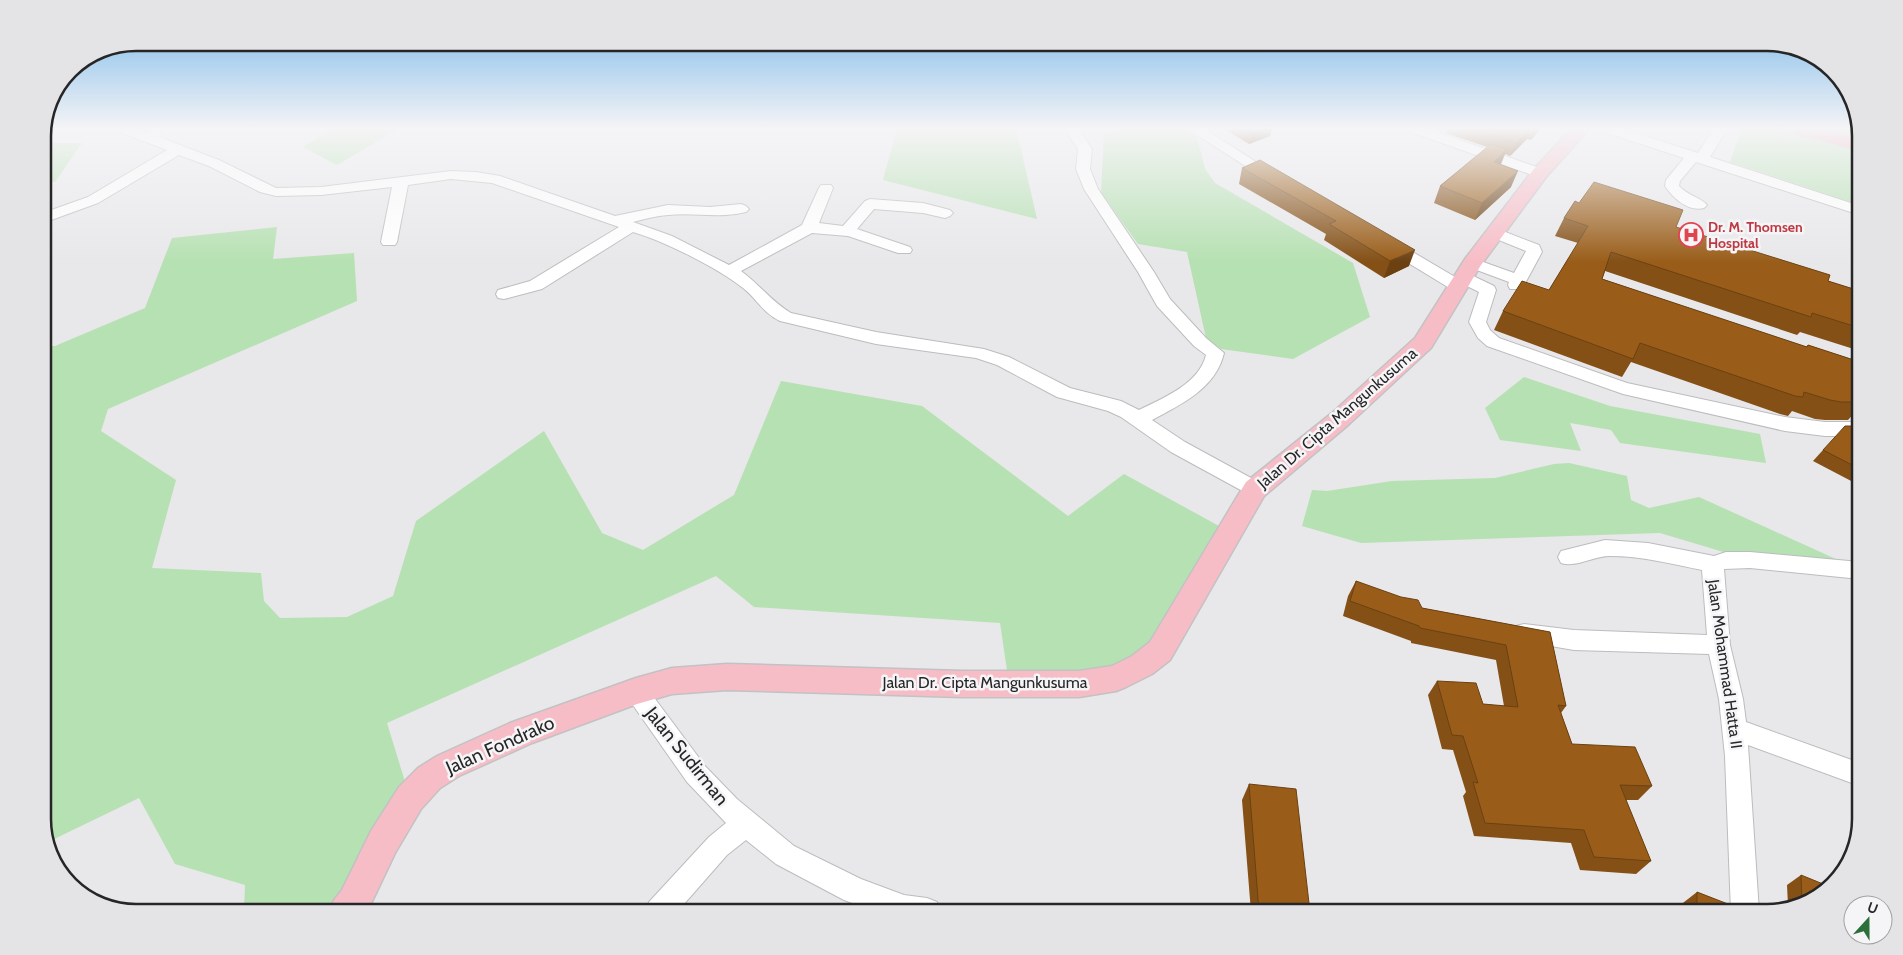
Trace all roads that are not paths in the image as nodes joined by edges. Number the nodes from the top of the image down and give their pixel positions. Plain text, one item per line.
1 (139, 173) edge
2 (233, 173) edge
3 (1084, 173) edge
4 (1265, 173) edge
5 (1540, 173) edge
6 (1681, 173) edge
7 (1742, 173) edge
8 (401, 181) junction
9 (1285, 184) edge
10 (826, 188) dead end
11 (1699, 205) dead end
12 (1852, 208) edge
13 (741, 210) dead end
14 (945, 213) dead end
15 (51, 215) edge
16 (615, 221) junction
17 (632, 226) junction
18 (809, 228) junction
19 (846, 232) junction
20 (1496, 233) junction
21 (1371, 234) edge
22 (389, 242) dead end
23 (904, 250) dead end
24 (729, 270) junction
25 (1464, 275) junction
26 (504, 294) dead end
27 (1138, 419) junction
28 (1852, 429) edge
29 (1255, 489) junction
30 (1569, 558) dead end
31 (1714, 564) junction
32 (1852, 569) edge
33 (1500, 629) edge
34 (1719, 645) junction
35 (636, 691) junction
36 (1734, 729) junction
37 (1852, 771) edge
38 (746, 824) junction
39 (352, 904) edge
40 (666, 904) edge
41 (892, 904) edge
42 (1745, 904) edge

1 - 15 street
2 - 8 street
3 - 27 street
4 - 9 street
5 - 20 main road, Jalan Dr. Cipta Mangunkusuma
6 - 11 street
7 - 12 street
8 - 16 street
8 - 22 street
10 - 18 street
13 - 16 street
14 - 19 street
16 - 17 street
17 - 24 street
17 - 26 street
18 - 19 street
18 - 24 street
19 - 23 street
20 - 25 main road, Jalan Dr. Cipta Mangunkusuma
20 - 25 street
21 - 25 street
24 - 27 street
25 - 28 street
25 - 29 main road, Jalan Dr. Cipta Mangunkusuma
27 - 29 street
29 - 35 main road, Jalan Dr. Cipta Mangunkusuma
30 - 31 street
31 - 32 street, Jalan Mohammad Hatta II
31 - 34 street, Jalan Mohammad Hatta II
33 - 34 street
34 - 36 street, Jalan Mohammad Hatta II
35 - 38 street, Jalan Sudirman
35 - 39 main road, Jalan Fondrako
36 - 37 street
36 - 42 street, Jalan Mohammad Hatta II
38 - 40 street
38 - 41 street, Jalan Sudirman

